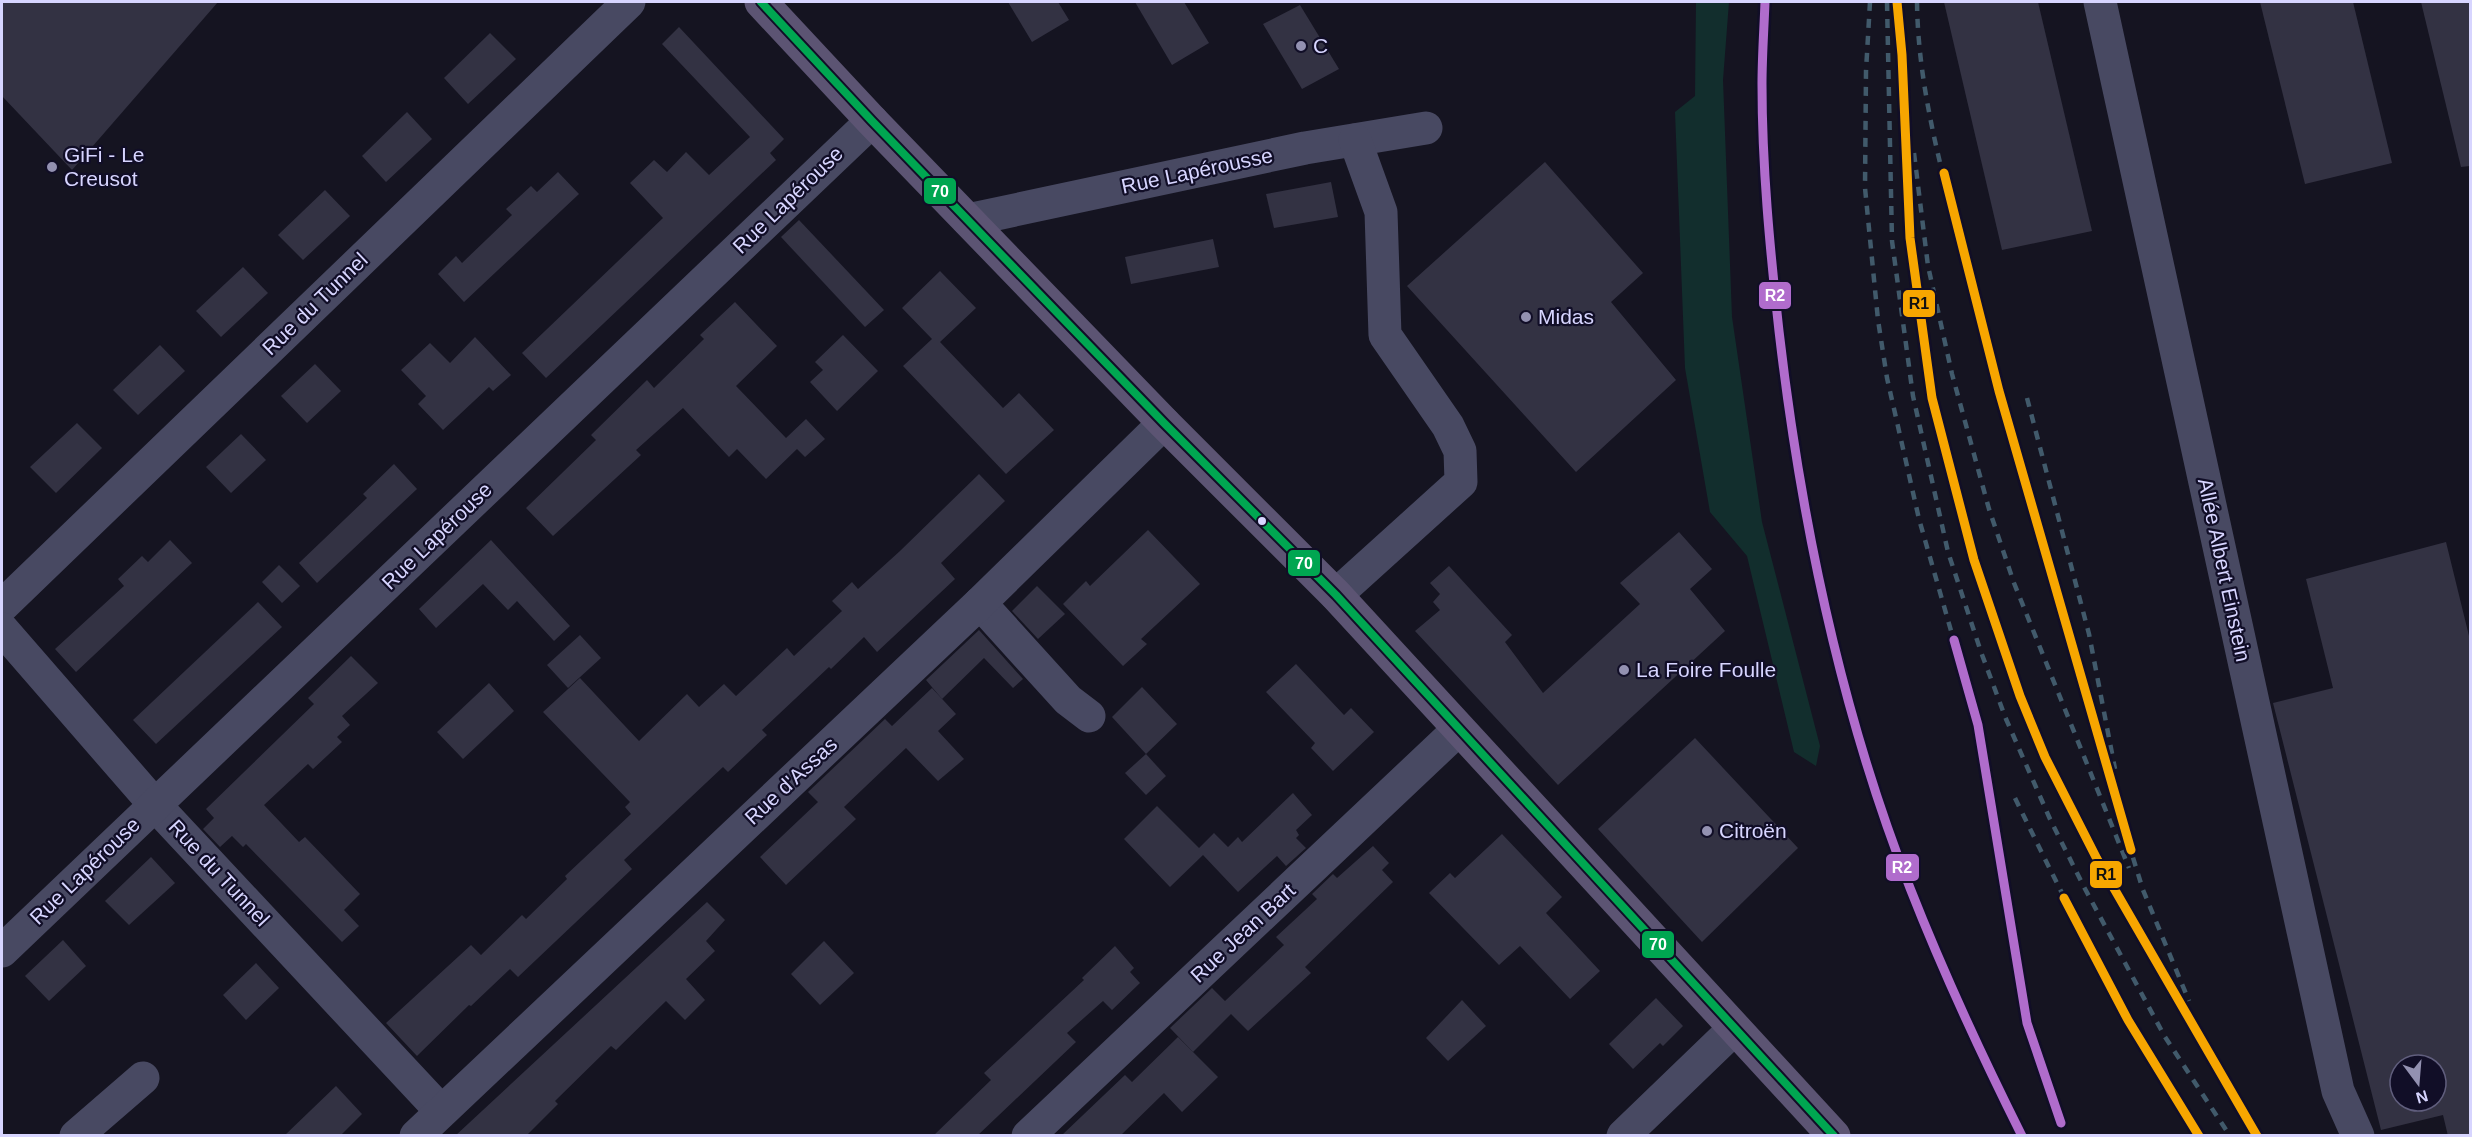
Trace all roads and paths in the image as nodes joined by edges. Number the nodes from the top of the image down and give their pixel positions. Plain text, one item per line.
1 (629, 2) edge
2 (761, 2) edge
3 (2100, 2) edge
4 (872, 121) junction
5 (1426, 128) dead end
6 (1354, 140) junction
7 (968, 220) junction
8 (1164, 423) junction
9 (1336, 595) junction
10 (980, 603) junction
11 (2, 606) edge
12 (2, 629) edge
13 (1089, 716) dead end
14 (1458, 730) junction
15 (155, 805) junction
16 (2, 951) edge
17 (1734, 1029) junction
18 (143, 1078) dead end
19 (441, 1111) junction
20 (76, 1136) edge
21 (416, 1136) edge
22 (1028, 1136) edge
23 (1623, 1136) edge
24 (1809, 1136) edge
25 (1834, 1136) edge
26 (2358, 1136) edge

1 - 11 street, Rue du Tunnel
2 - 4 main road
3 - 26 street, Allée Albert Einstein
4 - 7 main road
4 - 15 street, Rue Lapérouse
5 - 6 street, Rue Lapérousse
6 - 7 street, Rue Lapérousse
6 - 9 street
7 - 8 main road
8 - 9 main road
8 - 10 street, Rue d'Assas
9 - 14 main road
10 - 13 street
10 - 19 street, Rue d'Assas
12 - 15 street, Rue du Tunnel
14 - 17 main road
14 - 22 street, Rue Jean Bart
15 - 16 street, Rue Lapérouse
15 - 19 street, Rue du Tunnel
17 - 23 street
17 - 24 main road
17 - 25 main road
18 - 20 street
19 - 21 street, Rue d'Assas

